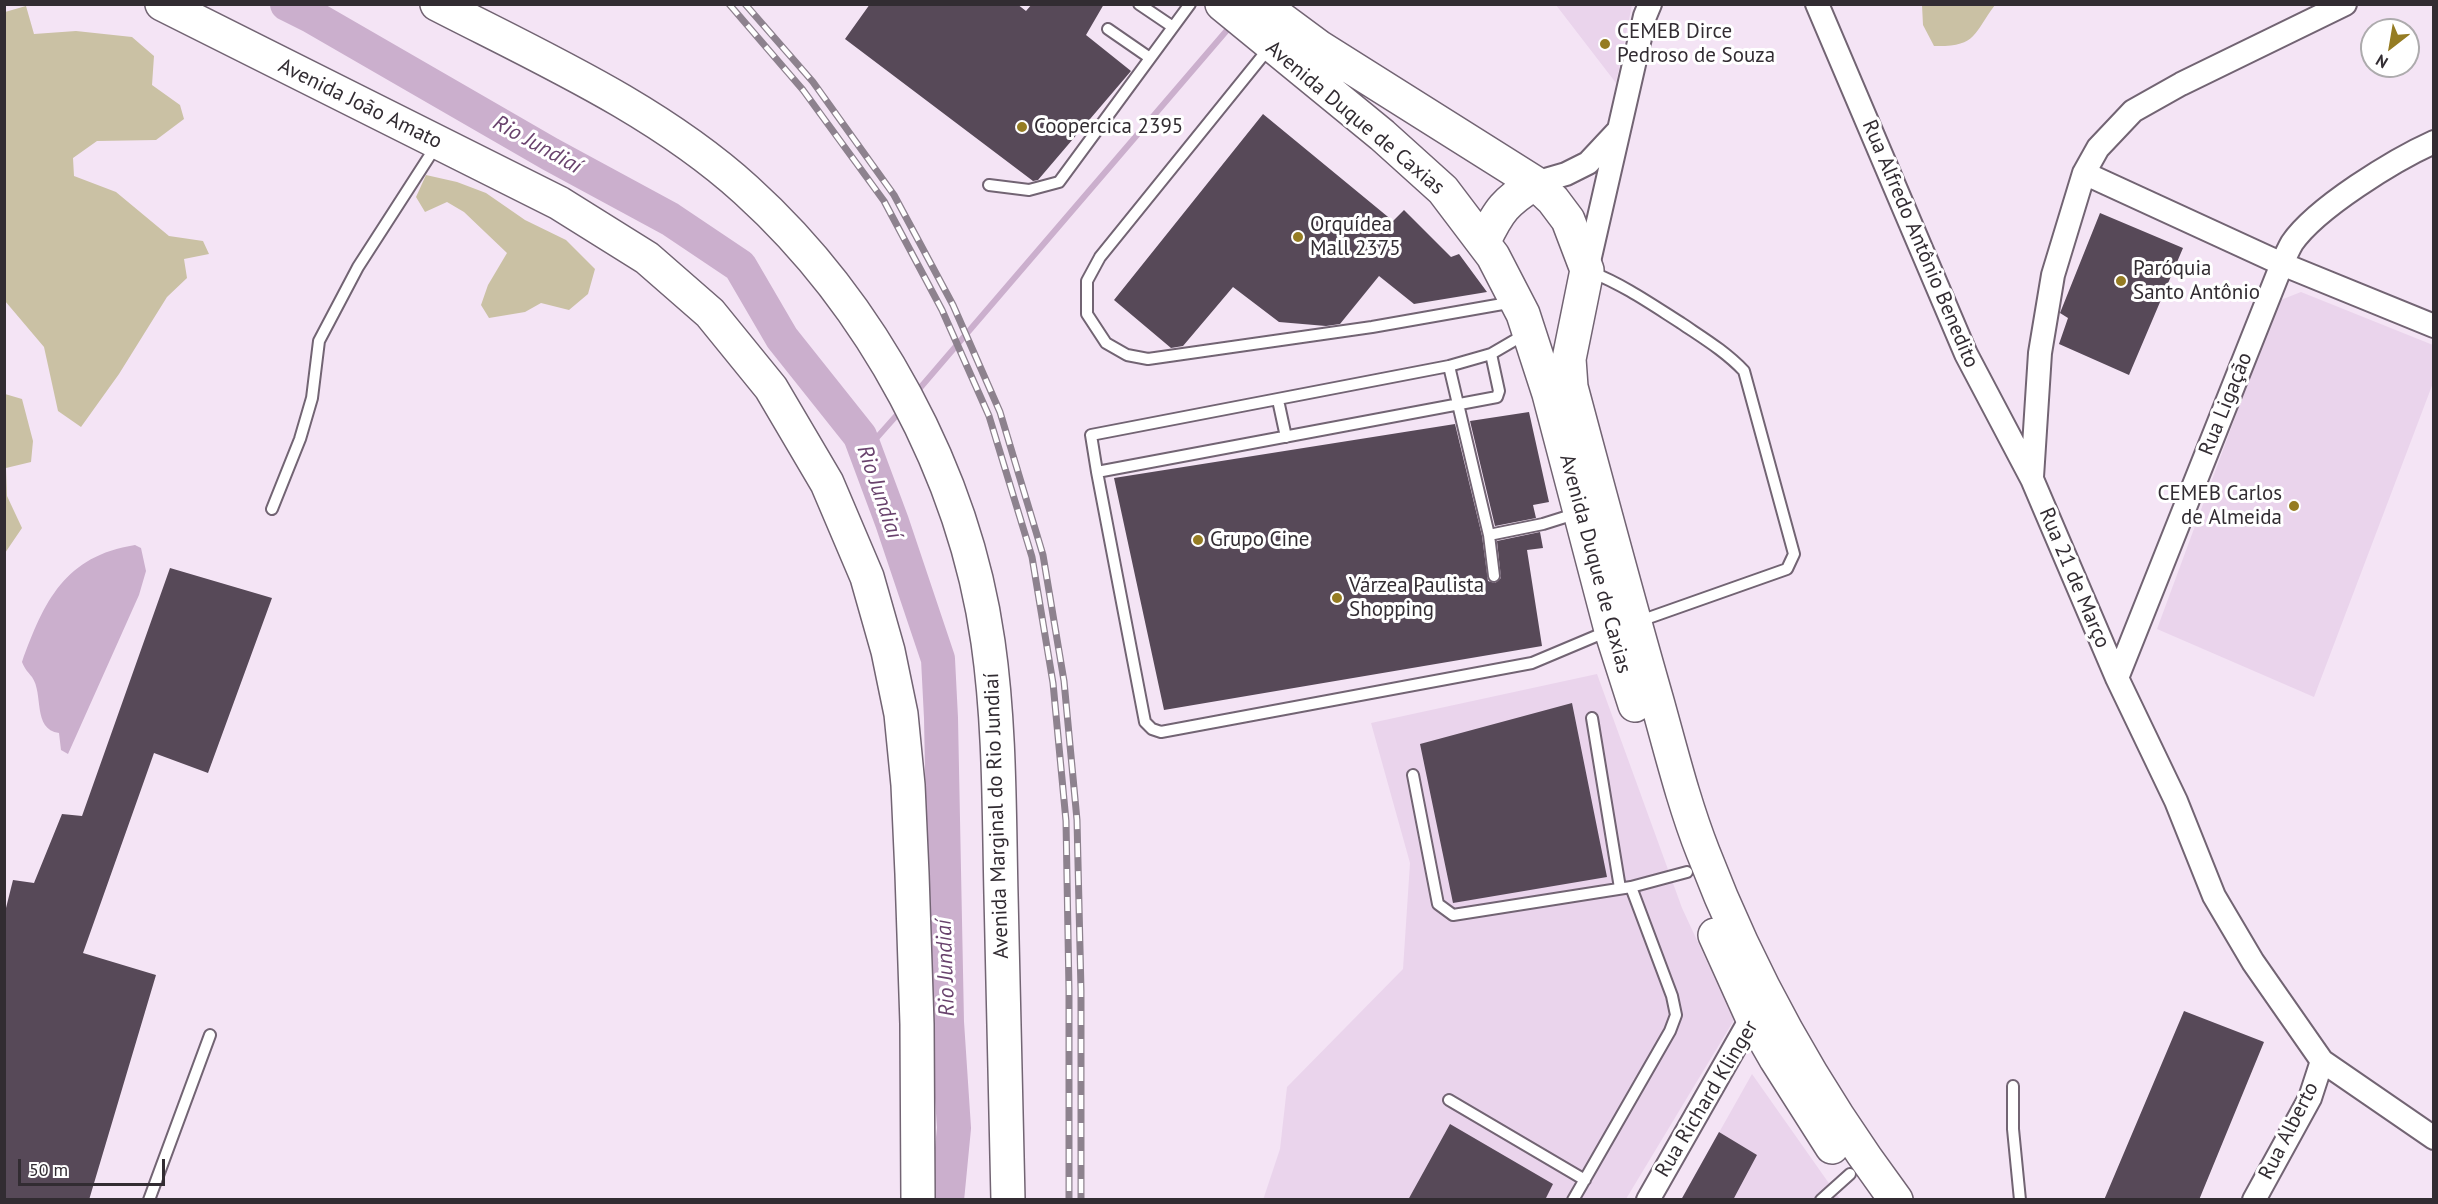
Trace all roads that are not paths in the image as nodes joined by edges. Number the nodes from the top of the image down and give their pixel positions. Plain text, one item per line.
1 (162, 4) edge
2 (436, 4) edge
3 (1139, 4) edge
4 (1190, 4) edge
5 (1222, 4) edge
6 (1261, 4) edge
7 (1650, 4) edge
8 (1817, 4) edge
9 (2345, 4) edge
10 (1173, 27) junction
11 (1107, 28) dead end
12 (1271, 45) junction
13 (1150, 58) junction
14 (1618, 131) junction
15 (2433, 142) edge
16 (438, 143) junction
17 (2084, 173) junction
18 (1535, 183) junction
19 (989, 185) dead end
20 (1484, 241) junction
21 (2282, 264) junction
22 (1587, 270) junction
23 (1580, 304) junction
24 (1523, 316) junction
25 (2433, 326) edge
26 (1491, 354) junction
27 (1449, 366) junction
28 (1278, 399) junction
29 (1458, 404) junction
30 (1286, 437) junction
31 (1097, 472) junction
32 (2032, 478) junction
33 (272, 509) dead end
34 (1581, 512) junction
35 (1489, 535) junction
36 (1494, 576) dead end
37 (1623, 626) junction
38 (2117, 678) junction
39 (1592, 718) dead end
40 (1413, 775) dead end
41 (1687, 872) junction
42 (1626, 887) junction
43 (1763, 1012) junction
44 (210, 1035) dead end
45 (2322, 1061) junction
46 (2013, 1086) dead end
47 (1449, 1100) dead end
48 (2433, 1138) edge
49 (1865, 1170) edge
50 (1585, 1180) junction
51 (149, 1200) edge
52 (918, 1200) edge
53 (1008, 1200) edge
54 (1573, 1200) edge
55 (1648, 1200) edge
56 (1821, 1200) edge
57 (1896, 1200) edge
58 (2020, 1200) edge
59 (2253, 1200) edge

1 - 16 main road, Avenida João Amato
2 - 53 main road, Avenida Marginal do Rio Jundiaí
3 - 10 lane
4 - 10 lane
5 - 12 main road, Avenida Duque de Caxias
6 - 18 main road, Avenida Duque de Caxias
7 - 14 street
8 - 32 street, Rua Alfredo Antônio Benedito
9 - 17 street
10 - 13 lane
11 - 13 lane
12 - 20 main road, Avenida Duque de Caxias
12 - 24 lane
13 - 19 lane
14 - 18 street
14 - 22 street
15 - 21 street, Rua Ligação
16 - 33 lane
16 - 52 main road, Avenida João Amato
17 - 21 street
17 - 32 street
18 - 20 main road
18 - 22 main road
20 - 24 main road, Avenida Duque de Caxias
21 - 25 street
21 - 38 street, Rua Ligação
22 - 23 main road, Avenida Duque de Caxias
22 - 37 lane
23 - 24 main road
23 - 37 main road, Avenida Duque de Caxias
24 - 26 lane
24 - 34 main road, Avenida Duque de Caxias
26 - 27 lane
26 - 29 lane
27 - 28 lane
27 - 29 lane
28 - 30 lane
28 - 31 lane
29 - 30 lane
29 - 35 lane
30 - 31 lane
31 - 37 lane
32 - 38 street, Rua 21 de Março
34 - 35 lane
34 - 37 main road, Avenida Duque de Caxias
35 - 36 lane
37 - 41 main road, Avenida Duque de Caxias
37 - 43 main road, Avenida Duque de Caxias
38 - 45 street
39 - 42 lane
40 - 42 lane
41 - 42 lane
41 - 43 main road, Avenida Duque de Caxias
42 - 50 lane
43 - 49 main road, Avenida Duque de Caxias
43 - 55 street, Rua Richard Klinger
44 - 51 lane
45 - 48 street
45 - 59 street, Rua Alberto
46 - 58 lane
47 - 50 lane
49 - 56 lane
49 - 57 main road, Avenida Duque de Caxias
50 - 54 lane

